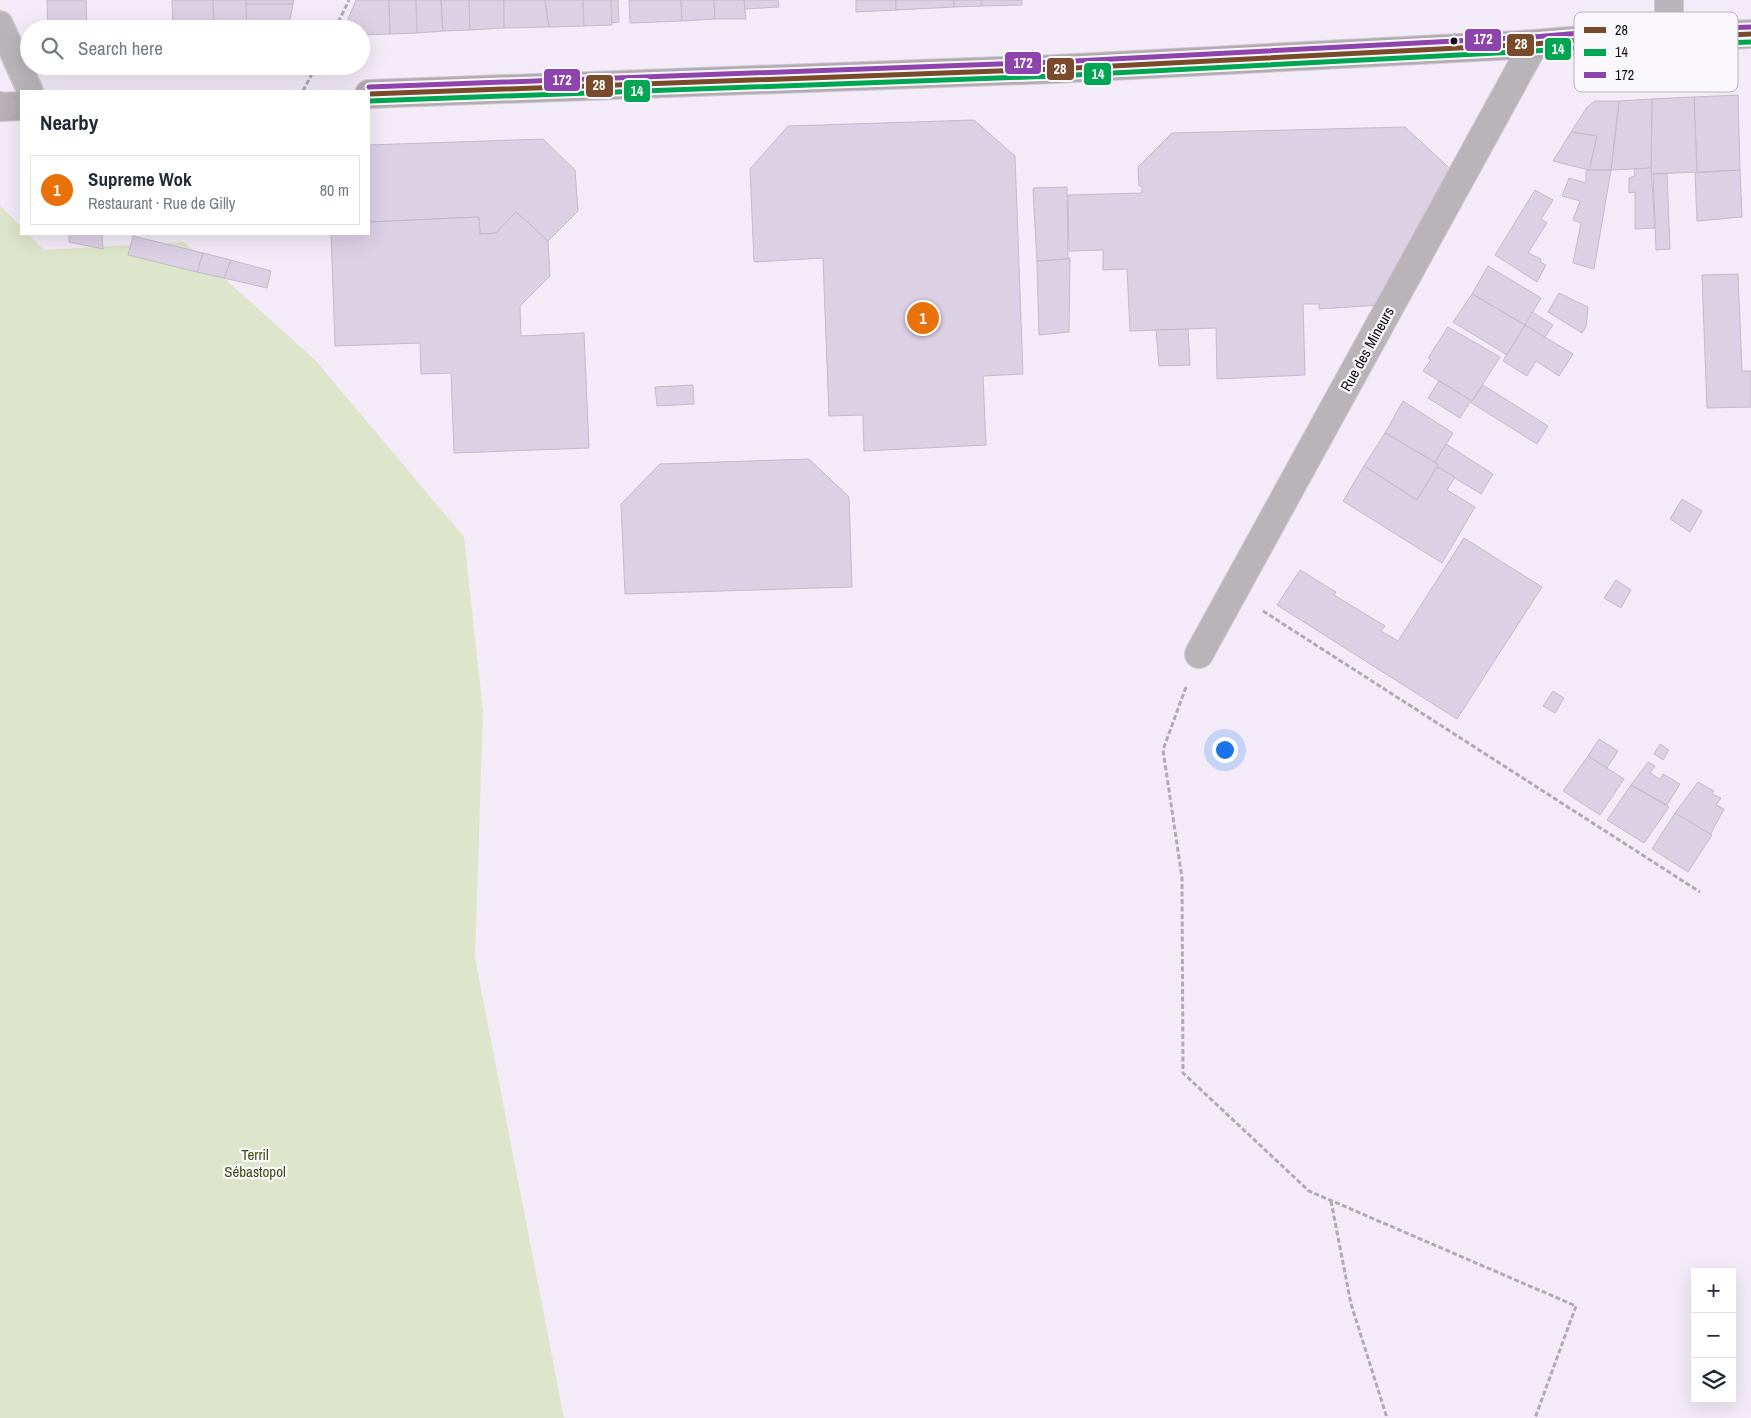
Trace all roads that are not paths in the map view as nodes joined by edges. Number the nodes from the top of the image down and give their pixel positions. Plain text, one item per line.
1 (0, 24) edge
2 (1751, 34) edge
3 (1738, 35) edge
4 (1574, 41) edge
5 (1534, 44) junction
6 (20, 69) edge
7 (23, 75) edge
8 (30, 90) edge
9 (370, 94) edge
10 (1199, 654) road end

1 - 6 lane
2 - 3 main road
4 - 5 main road
5 - 9 main road
5 - 10 street, Rue des Mineurs
7 - 8 lane

